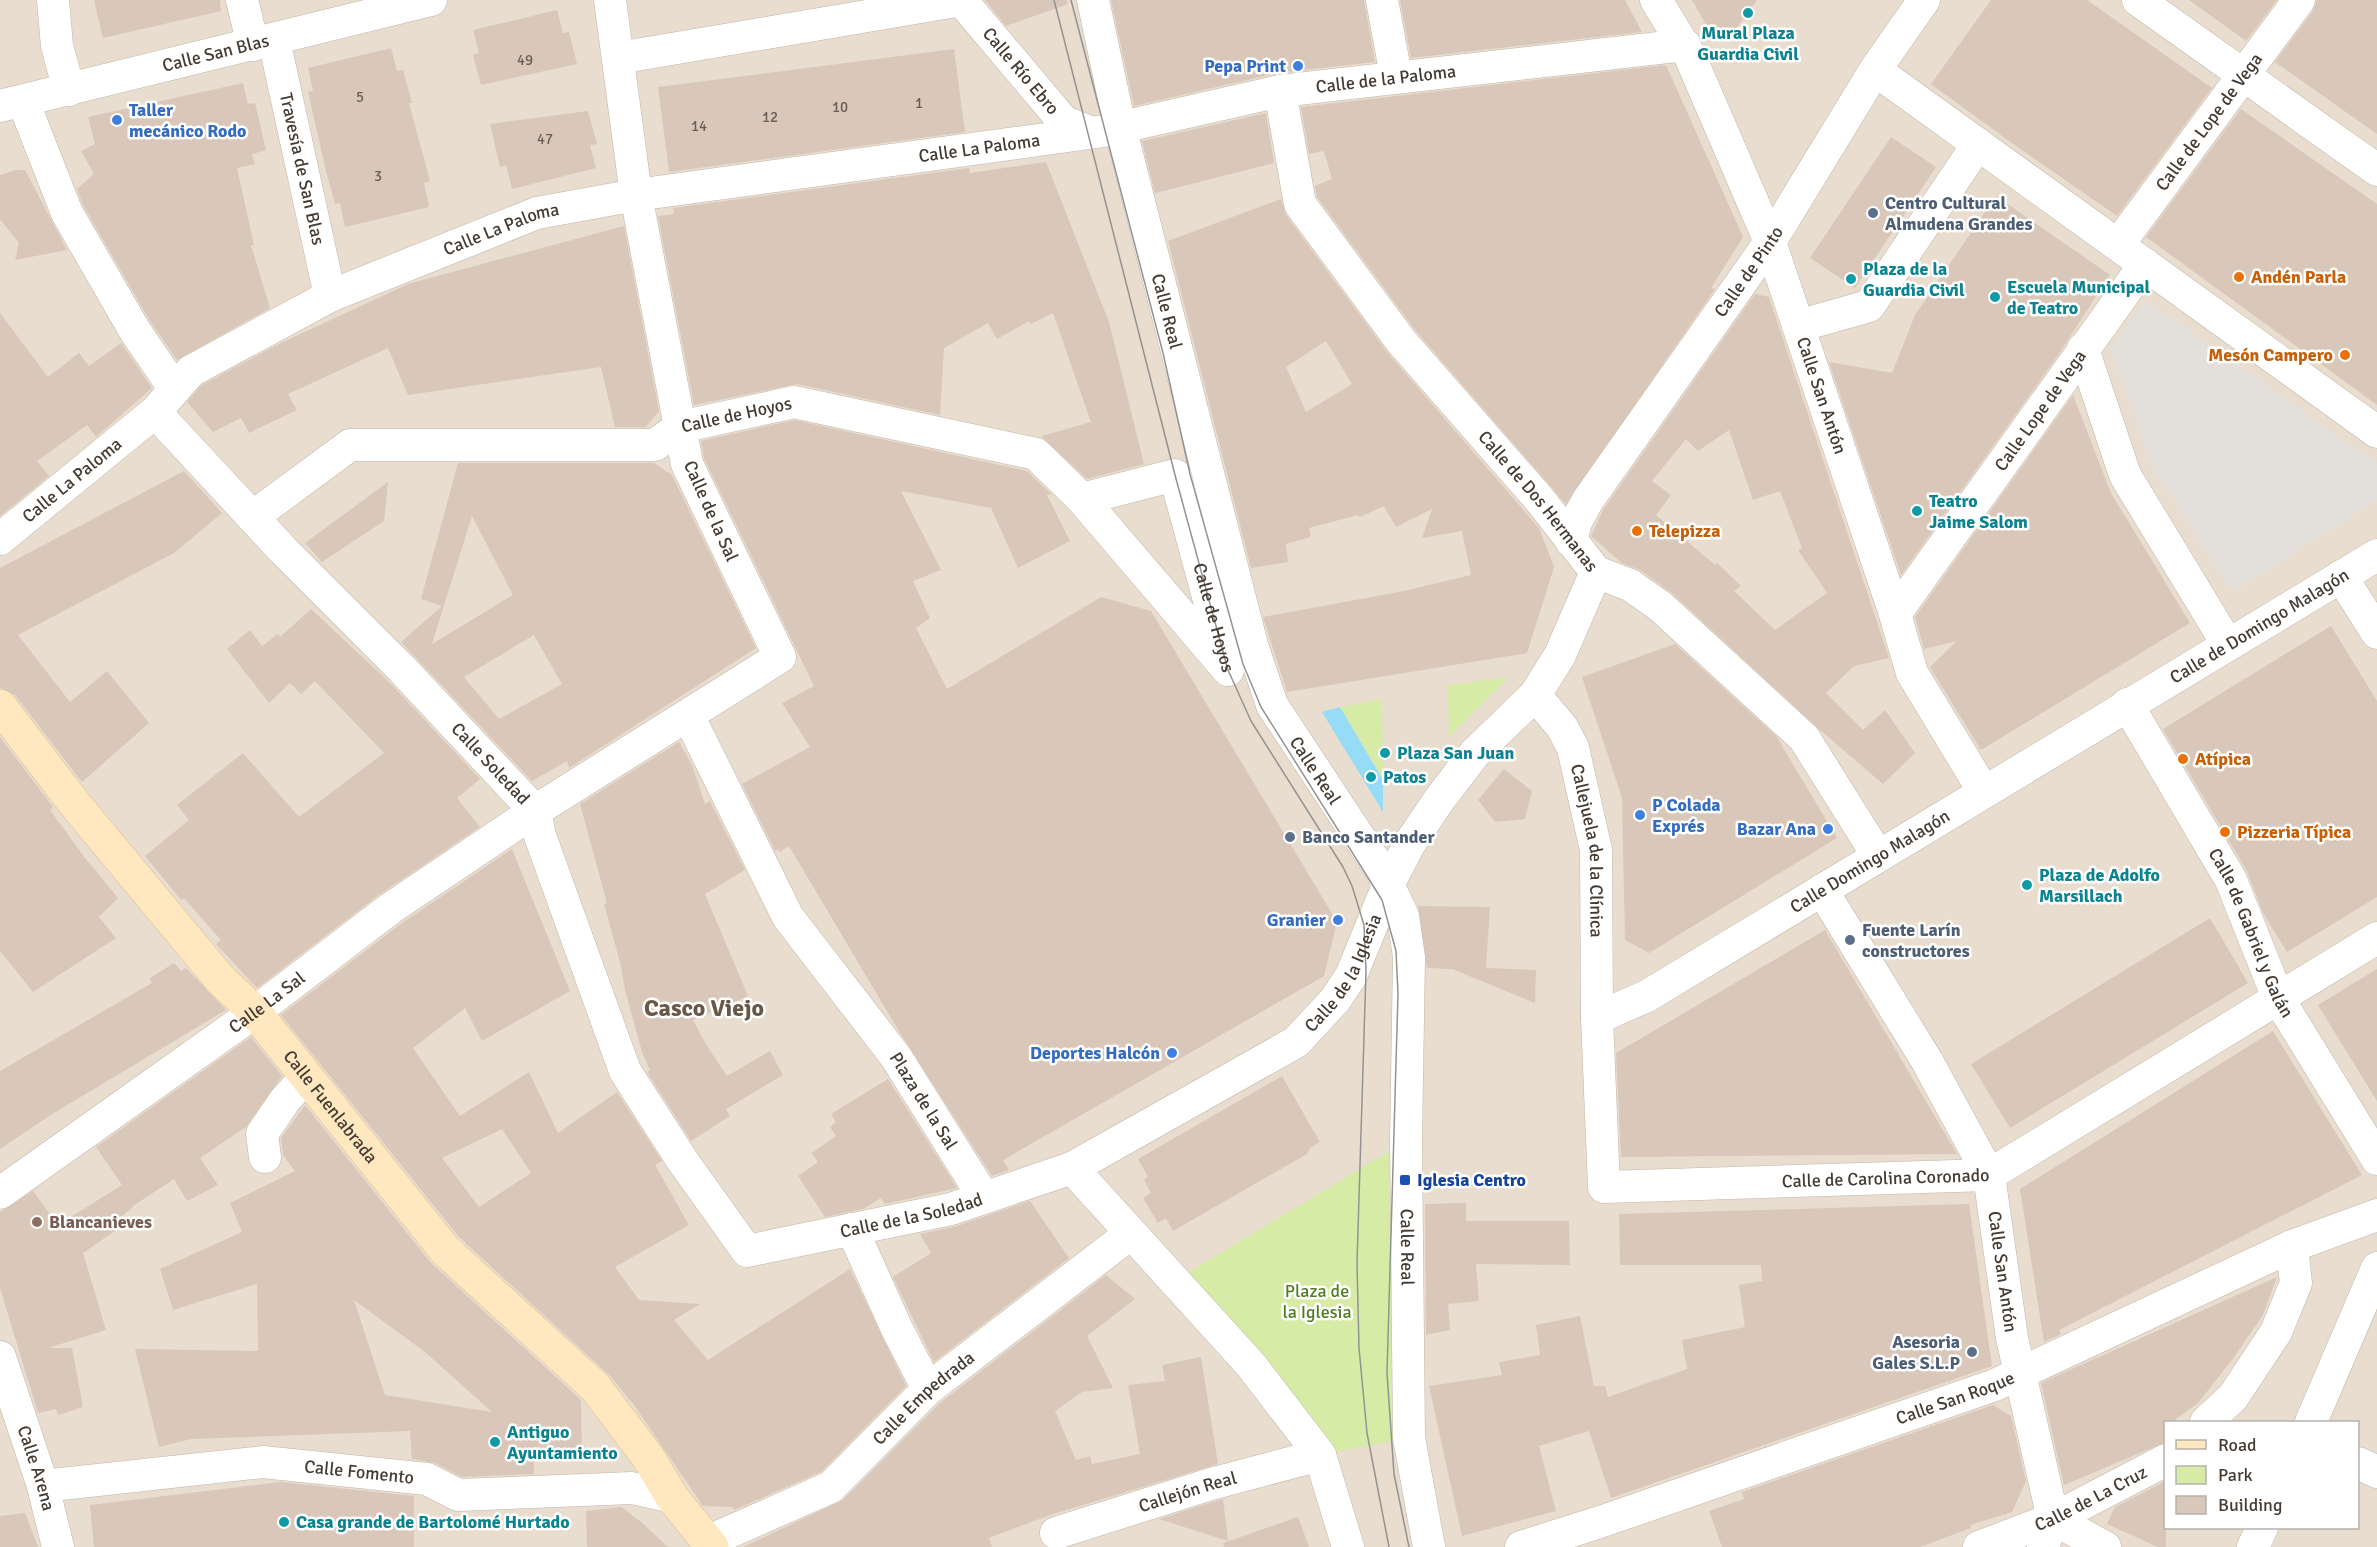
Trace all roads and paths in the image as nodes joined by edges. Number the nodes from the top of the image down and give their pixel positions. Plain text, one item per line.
1 (52, 0) edge
2 (242, 0) edge
3 (431, 0) edge
4 (610, 0) edge
5 (962, 0) edge
6 (1093, 0) edge
7 (1382, 0) edge
8 (1656, 0) edge
9 (1924, 0) edge
10 (2138, 0) edge
11 (2299, 0) edge
12 (263, 43) junction
13 (1685, 45) junction
14 (618, 58) junction
15 (1875, 70) junction
16 (2245, 75) junction
17 (1396, 76) junction
18 (69, 90) junction
19 (1280, 91) junction
20 (12, 104) edge
21 (1120, 127) junction
22 (1090, 132) junction
23 (1978, 144) junction
24 (2377, 170) edge
25 (636, 195) junction
26 (1770, 242) junction
27 (2118, 245) junction
28 (2145, 264) junction
29 (330, 296) junction
30 (1798, 326) junction
31 (2083, 349) junction
32 (174, 388) junction
33 (154, 412) junction
34 (680, 427) junction
35 (2377, 432) edge
36 (1082, 499) junction
37 (254, 516) junction
38 (0, 539) edge
39 (1571, 541) junction
40 (2377, 555) edge
41 (1596, 572) junction
42 (2341, 576) junction
43 (1895, 614) junction
44 (2377, 633) edge
45 (2228, 645) junction
46 (1257, 658) junction
47 (1228, 670) junction
48 (1535, 695) junction
49 (2134, 700) junction
50 (0, 706) edge
51 (688, 715) junction
52 (1984, 792) junction
53 (535, 811) junction
54 (1878, 856) junction
55 (1389, 883) junction
56 (1822, 890) junction
57 (2377, 938) edge
58 (2278, 998) junction
59 (255, 1012) junction
60 (1597, 1018) junction
61 (306, 1077) junction
62 (265, 1157) dead end
63 (2377, 1159) edge
64 (1072, 1168) junction
65 (1989, 1175) junction
66 (0, 1193) edge
67 (983, 1196) junction
68 (2377, 1215) edge
69 (852, 1229) junction
70 (1130, 1234) junction
71 (2292, 1246) junction
72 (747, 1251) joint
73 (2377, 1268) edge
74 (1, 1367) edge
75 (2021, 1375) junction
76 (928, 1389) junction
77 (2207, 1421) edge
78 (2311, 1421) edge
79 (1320, 1455) junction
80 (2164, 1461) edge
81 (2359, 1463) edge
82 (2377, 1472) edge
83 (43, 1486) junction
84 (672, 1497) junction
85 (2261, 1529) edge
86 (1056, 1533) dead end
87 (2048, 1533) edge
88 (710, 1544) edge
89 (58, 1547) edge
90 (1348, 1547) edge
91 (1429, 1547) edge
92 (1521, 1547) edge
93 (1979, 1547) edge
94 (2105, 1547) edge
95 (2253, 1547) edge

1 - 18 street
2 - 12 street, Travesía de San Blas
3 - 12 street, Calle San Blas
4 - 14 street, Calle de la Sal
5 - 14 street
5 - 22 street, Calle Río Ebro
6 - 21 street, Calle Real
7 - 17 street
8 - 13 street, Calle San Antón
9 - 15 street, Calle de Pinto
10 - 16 street
11 - 16 street, Calle de Lope de Vega
12 - 18 street, Calle San Blas
12 - 29 street, Travesía de San Blas
13 - 17 street, Calle de la Paloma
13 - 26 street, Calle San Antón
14 - 25 street, Calle de la Sal
15 - 23 street
15 - 26 street, Calle de Pinto
16 - 24 street
16 - 27 street, Calle de Lope de Vega
17 - 19 street, Calle de la Paloma
18 - 20 street, Calle San Blas
19 - 21 street, Calle de la Paloma
19 - 39 street, Calle de Dos Hermanas
20 - 32 street
21 - 22 street, Calle de la Paloma
21 - 46 street, Calle Real
22 - 25 street, Calle La Paloma
23 - 27 street
23 - 30 street
25 - 29 street, Calle La Paloma
25 - 34 street, Calle de la Sal
26 - 30 street, Calle San Antón
26 - 39 street, Calle de Pinto
27 - 28 street
28 - 31 street, Calle Lope de Vega
28 - 35 street
29 - 32 street, Calle La Paloma
30 - 43 street, Calle San Antón
31 - 43 street, Calle Lope de Vega
31 - 45 street
32 - 33 street, Calle La Paloma
33 - 37 street, Calle Soledad
33 - 38 street, Calle La Paloma
34 - 36 street, Calle de Hoyos
34 - 37 street, Calle de Hoyos
34 - 51 street, Calle de la Sal
36 - 47 street, Calle de Hoyos
36 - 47 street, Calle de Hoyos
37 - 53 street, Calle Soledad
39 - 41 street, Calle de Dos Hermanas
40 - 42 street, Calle de Domingo Malagón
41 - 48 street, Calle de la Iglesia
41 - 54 street, Calle de Dos Hermanas
42 - 44 street
42 - 45 street, Calle de Domingo Malagón
43 - 52 street, Calle San Antón
45 - 49 street, Calle de Domingo Malagón
46 - 47 street
46 - 55 street, Calle Real
48 - 55 street, Calle de la Iglesia
48 - 60 street, Callejuela de la Clínica
49 - 52 street, Calle Domingo Malagón
49 - 58 street, Calle de Gabriel y Galán
50 - 59 street, Calle Fuenlabrada
51 - 53 street, Calle de la Sal
51 - 67 street, Plaza de la Sal
52 - 54 street, Calle Domingo Malagón
53 - 59 street, Calle La Sal
53 - 72 street, Calle Soledad
54 - 56 street, Calle Domingo Malagón
55 - 64 street, Calle de la Iglesia
55 - 91 street, Calle Real
56 - 60 street, Calle Domingo Malagón
56 - 65 street, Calle San Antón
57 - 58 street, Calle de Carolina Coronado
58 - 63 street, Calle de Gabriel y Galán
58 - 65 street, Calle de Carolina Coronado
59 - 61 street, Calle Fuenlabrada
59 - 66 street, Calle La Sal
60 - 65 street, Calle de Carolina Coronado
61 - 62 street
61 - 84 street, Calle Fuenlabrada
64 - 67 street, Calle de la Soledad
64 - 70 street
65 - 75 street, Calle San Antón
67 - 69 street, Calle de la Soledad
68 - 71 street, Calle San Roque
69 - 72 street, Calle de la Soledad
69 - 76 street
70 - 76 street, Calle Empedrada
70 - 79 street
71 - 75 street, Calle San Roque
71 - 77 street
73 - 78 street
74 - 83 street, Calle Arena
75 - 87 street, Calle San Antón
75 - 92 street, Calle San Roque
76 - 88 street, Calle Empedrada
79 - 86 street, Callejón Real
79 - 90 street
80 - 87 street, Calle de La Cruz
81 - 82 street
83 - 84 street, Calle Fomento
83 - 89 street, Calle Arena
84 - 88 street, Calle Fuenlabrada
85 - 95 street
87 - 93 street, Calle de La Cruz
87 - 94 street

